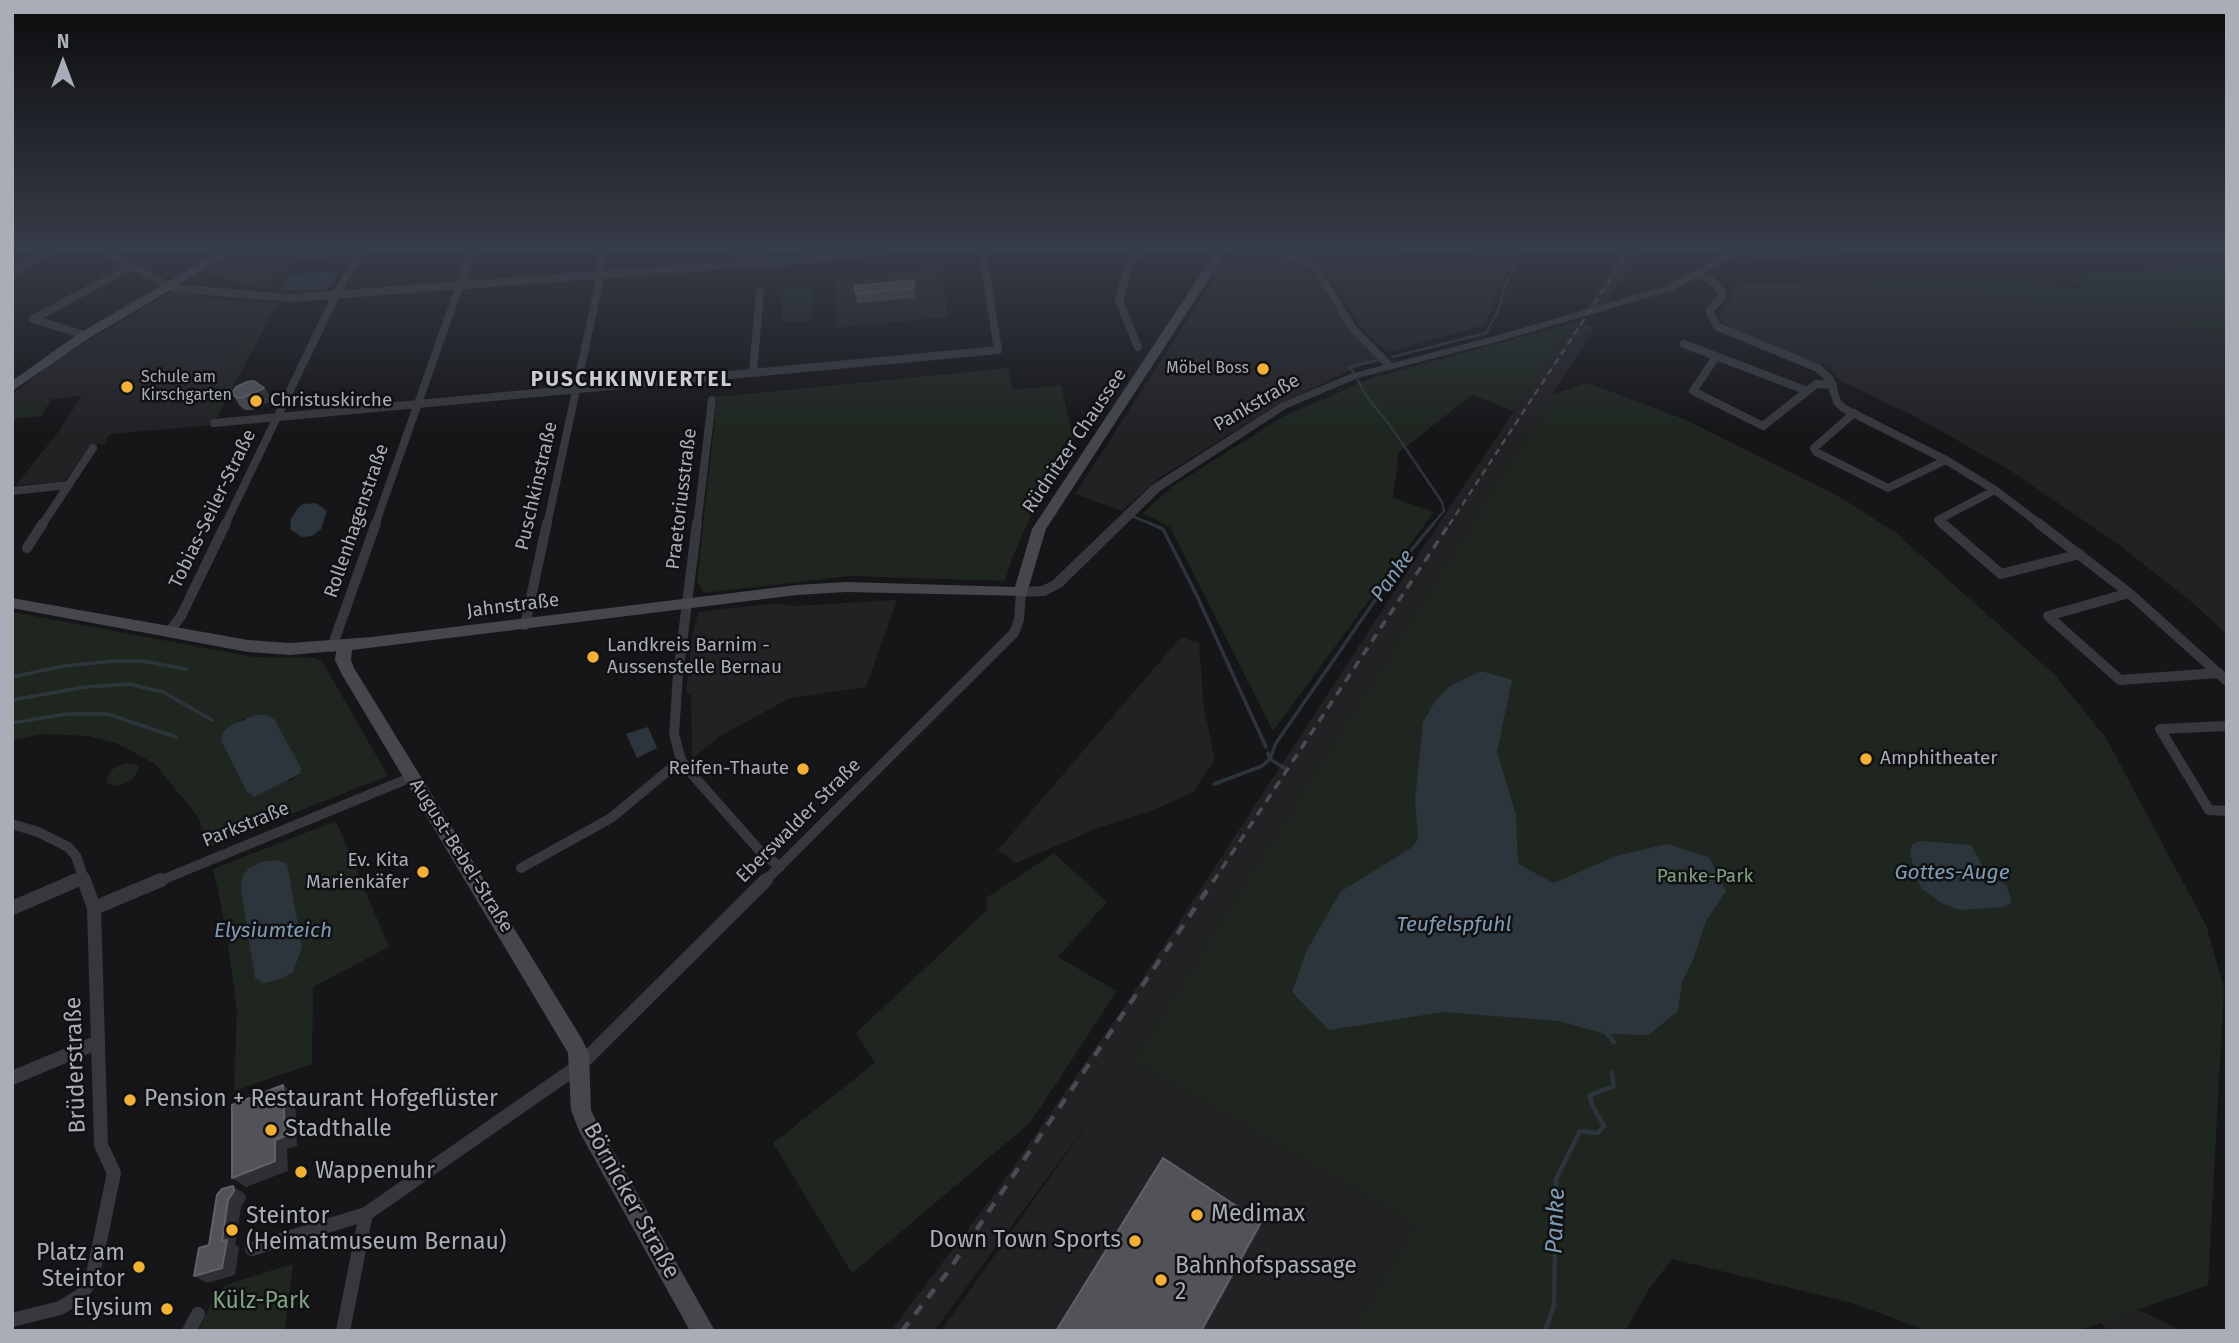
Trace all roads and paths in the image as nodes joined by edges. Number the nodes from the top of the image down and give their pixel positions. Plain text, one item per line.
1 (47, 311) edge
2 (126, 311) edge
3 (328, 311) edge
4 (451, 311) edge
5 (593, 311) edge
6 (758, 311) edge
7 (992, 311) edge
8 (1123, 311) edge
9 (1183, 311) edge
10 (1342, 311) edge
11 (1597, 311) edge
12 (1710, 311) edge
13 (85, 335) junction
14 (1684, 344) dead end
15 (1138, 347) dead end
16 (1716, 357) junction
17 (1390, 366) junction
18 (753, 372) junction
19 (1833, 385) junction
20 (12, 387) edge
21 (575, 388) junction
22 (1805, 390) junction
23 (712, 400) dead end
24 (417, 403) junction
25 (1854, 413) junction
26 (277, 417) junction
27 (214, 423) dead end
28 (93, 448) dead end
29 (1947, 460) junction
30 (69, 485) junction
31 (1995, 490) junction
32 (12, 491) edge
33 (27, 548) dead end
34 (2080, 554) junction
35 (1021, 592) junction
36 (2129, 593) junction
37 (12, 603) edge
38 (687, 603) junction
39 (525, 625) junction
40 (169, 632) junction
41 (338, 647) junction
42 (2223, 677) edge
43 (2227, 726) edge
44 (681, 760) junction
45 (412, 776) junction
46 (2227, 811) edge
47 (12, 824) edge
48 (780, 867) junction
49 (521, 868) dead end
50 (85, 877) junction
51 (12, 908) edge
52 (94, 908) junction
53 (96, 1043) junction
54 (580, 1065) junction
55 (12, 1078) edge
56 (366, 1214) junction
57 (252, 1249) dead end
58 (198, 1314) dead end
59 (12, 1320) edge
60 (189, 1331) edge
61 (343, 1331) edge
62 (703, 1331) edge

1 - 13 street
2 - 13 main road
3 - 26 street, Tobias-Seiler-Straße
4 - 24 street, Rollenhagenstraße
5 - 21 street, Puschkinstraße
6 - 18 street
7 - 18 street
8 - 15 street
9 - 35 main road, Rüdnitzer Chaussee
10 - 17 street
11 - 17 street, Pankstraße
12 - 19 street
13 - 20 main road
14 - 16 street
16 - 22 street
16 - 22 street
17 - 35 street, Pankstraße
18 - 21 street
19 - 22 street
19 - 25 street
21 - 24 street
21 - 39 street, Puschkinstraße
23 - 38 street, Praetoriusstraße
24 - 26 street
24 - 41 street, Rollenhagenstraße
25 - 29 street
25 - 29 street
26 - 27 street
26 - 40 street, Tobias-Seiler-Straße
28 - 30 street
29 - 31 street
30 - 32 street
30 - 33 street
31 - 34 street
31 - 34 street
34 - 36 street
35 - 38 main road, Jahnstraße
35 - 48 street, Eberswalder Straße
36 - 42 street
36 - 42 street
37 - 40 main road, Jahnstraße
38 - 39 main road, Jahnstraße
38 - 44 street, Praetoriusstraße
39 - 41 main road, Jahnstraße
40 - 41 main road, Jahnstraße
41 - 45 main road, August-Bebel-Straße
43 - 46 street
44 - 48 street
44 - 49 street
45 - 52 street, Parkstraße
45 - 54 main road, August-Bebel-Straße
47 - 50 street, Brüderstraße
48 - 54 street, Eberswalder Straße
50 - 51 street
50 - 52 street, Brüderstraße
52 - 53 street, Brüderstraße
53 - 55 street
53 - 59 street, Brüderstraße
54 - 56 street, Eberswalder Straße
54 - 62 main road, Börnicker Straße
56 - 57 street, Eberswalder Straße
56 - 61 street
58 - 60 street

